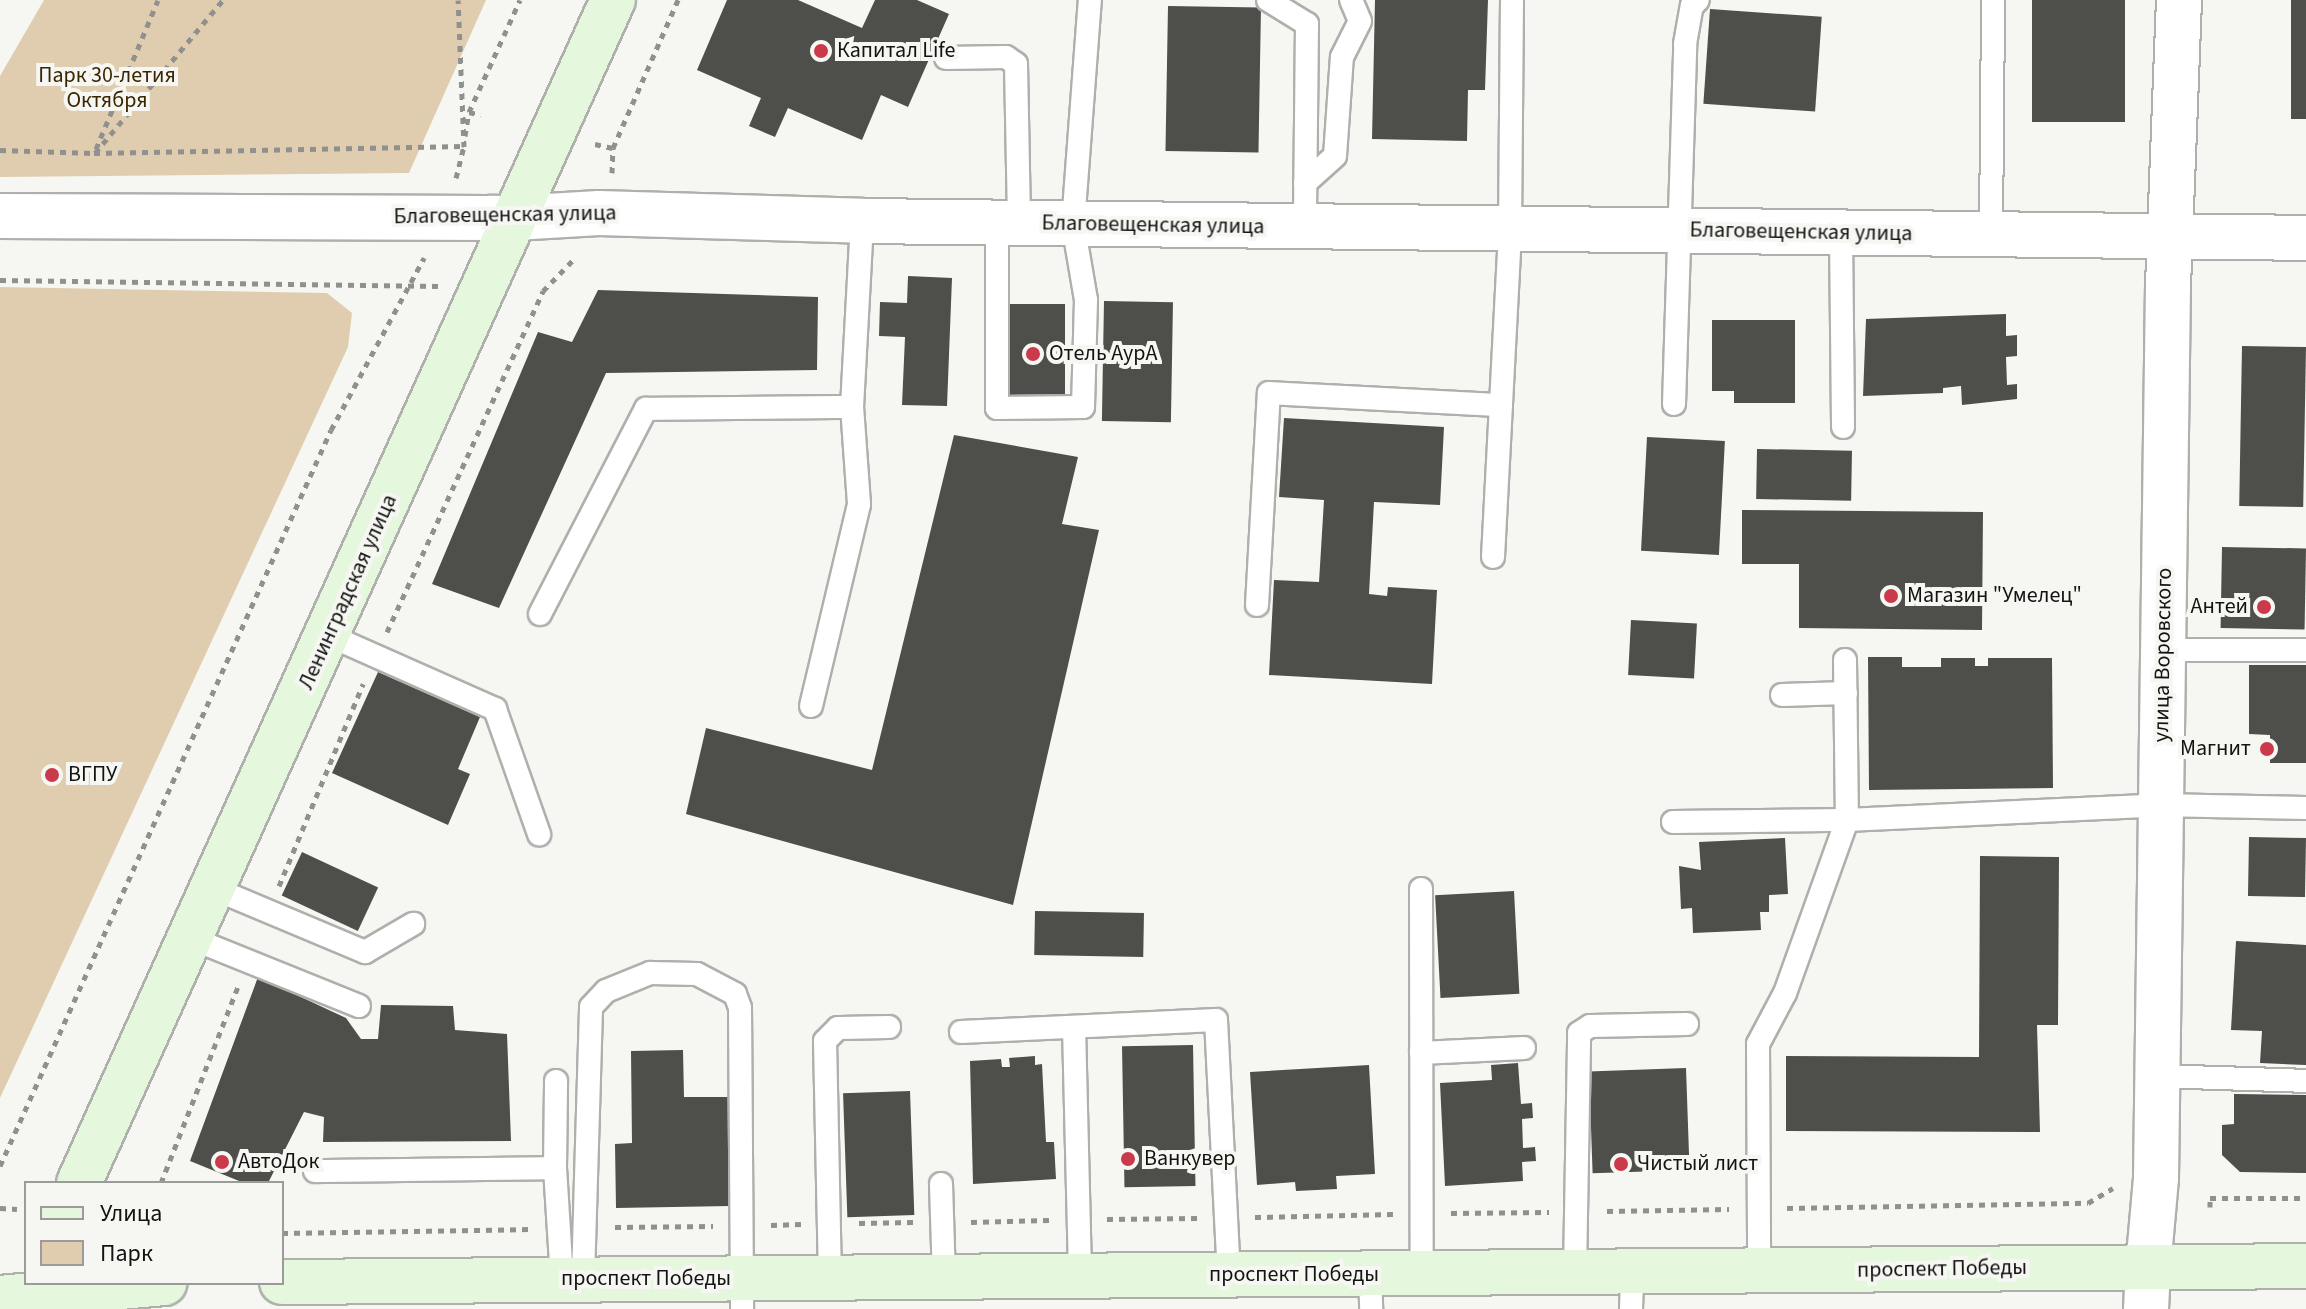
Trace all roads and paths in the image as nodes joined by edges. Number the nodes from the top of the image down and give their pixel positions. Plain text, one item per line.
1 (158, 0) edge
2 (223, 0) edge
3 (458, 0) edge
4 (520, 0) edge
5 (613, 0) edge
6 (678, 0) edge
7 (1090, 0) edge
8 (1268, 0) edge
9 (1351, 0) edge
10 (1512, 0) edge
11 (1698, 0) edge
12 (1993, 0) edge
13 (2179, 0) edge
14 (946, 58) dead end
15 (469, 112) junction
16 (481, 115) dead end
17 (595, 144) dead end
18 (464, 147) junction
19 (613, 148) junction
20 (0, 150) edge
21 (94, 153) junction
22 (612, 176) dead end
23 (1305, 183) junction
24 (0, 216) edge
25 (443, 216) junction
26 (514, 218) junction
27 (862, 221) junction
28 (1008, 223) junction
29 (1073, 224) junction
30 (1305, 227) junction
31 (1510, 229) junction
32 (1679, 231) junction
33 (1841, 233) junction
34 (1991, 235) junction
35 (2170, 236) junction
36 (2306, 238) edge
37 (579, 254) dead end
38 (0, 280) edge
39 (411, 285) junction
40 (438, 286) dead end
41 (529, 288) dead end
42 (543, 291) junction
43 (1674, 404) dead end
44 (1501, 405) junction
45 (852, 407) junction
46 (1843, 427) dead end
47 (1493, 557) dead end
48 (1257, 605) dead end
49 (540, 614) dead end
50 (328, 635) junction
51 (2163, 650) junction
52 (2306, 650) edge
53 (376, 655) junction
54 (1845, 660) dead end
55 (1846, 693) junction
56 (1782, 695) dead end
57 (811, 706) dead end
58 (2161, 805) junction
59 (2306, 808) edge
60 (1847, 820) junction
61 (1673, 822) dead end
62 (539, 834) dead end
63 (215, 889) junction
64 (1421, 889) dead end
65 (269, 912) junction
66 (413, 924) dead end
67 (193, 939) junction
68 (248, 962) junction
69 (359, 1006) dead end
70 (1687, 1024) dead end
71 (889, 1027) dead end
72 (1074, 1027) junction
73 (961, 1032) dead end
74 (1524, 1048) dead end
75 (1421, 1053) junction
76 (2158, 1076) junction
77 (556, 1081) dead end
78 (2306, 1081) edge
79 (0, 1166) edge
80 (555, 1168) junction
81 (315, 1171) dead end
82 (80, 1181) edge
83 (162, 1181) edge
84 (941, 1184) dead end
85 (2306, 1198) edge
86 (2210, 1207) dead end
87 (0, 1208) edge
88 (17, 1209) dead end
89 (2306, 1266) edge
90 (1759, 1271) junction
91 (1575, 1272) junction
92 (1422, 1274) junction
93 (1229, 1275) junction
94 (1080, 1277) junction
95 (944, 1278) junction
96 (573, 1279) junction
97 (830, 1279) junction
98 (284, 1282) edge
99 (143, 1285) edge
100 (2147, 1288) edge
101 (1632, 1290) edge
102 (1371, 1292) edge
103 (741, 1294) edge
104 (27, 1296) edge

1 - 21 path
2 - 21 path
3 - 18 path
4 - 15 path
5 - 26 main road, Ленинградская улица
6 - 19 path
7 - 29 lane
8 - 23 lane
9 - 23 lane
10 - 31 lane
11 - 32 lane
12 - 34 lane
13 - 35 street, улица Воровского
14 - 28 lane
15 - 16 path
15 - 18 path
17 - 19 path
18 - 21 path
18 - 25 path
19 - 22 path
20 - 21 path
23 - 30 lane
24 - 25 street, Благовещенская улица
25 - 26 street, Благовещенская улица
25 - 39 path
26 - 27 street, Благовещенская улица
26 - 50 main road, Ленинградская улица
27 - 28 street, Благовещенская улица
27 - 45 lane
28 - 29 street, Благовещенская улица
28 - 29 lane
29 - 30 street, Благовещенская улица
30 - 31 street, Благовещенская улица
31 - 32 street, Благовещенская улица
31 - 44 lane
32 - 33 street, Благовещенская улица
32 - 43 lane
33 - 34 street, Благовещенская улица
33 - 46 lane
34 - 35 street, Благовещенская улица
35 - 36 street, Благовещенская улица
35 - 51 street, улица Воровского
37 - 42 path
38 - 39 path
39 - 40 path
39 - 79 path
41 - 42 path
42 - 53 path
44 - 47 lane
44 - 48 lane
45 - 49 lane
45 - 57 lane
50 - 53 lane
50 - 63 main road, Ленинградская улица
51 - 52 lane
51 - 58 street, улица Воровского
53 - 62 lane
53 - 65 path
54 - 55 lane
55 - 56 lane
55 - 60 lane
58 - 59 lane
58 - 60 lane
58 - 76 street, улица Воровского
60 - 61 lane
60 - 90 lane
63 - 65 lane
63 - 67 main road, Ленинградская улица
64 - 75 lane
65 - 66 lane
67 - 68 lane
67 - 82 main road, Ленинградская улица
68 - 69 lane
68 - 83 path
70 - 91 lane
71 - 97 lane
72 - 73 lane
72 - 93 lane
72 - 94 lane
74 - 75 lane
75 - 92 lane
76 - 78 lane
76 - 100 street, улица Воровского
77 - 80 lane
80 - 81 lane
80 - 96 lane
84 - 95 lane
85 - 86 path
87 - 88 path
89 - 100 main road, проспект Победы
90 - 100 main road, проспект Победы
90 - 101 main road, проспект Победы
91 - 92 main road, проспект Победы
91 - 101 main road, проспект Победы
92 - 102 main road, проспект Победы
93 - 94 main road, проспект Победы
93 - 102 main road, проспект Победы
94 - 95 main road, проспект Победы
95 - 97 main road, проспект Победы
96 - 98 main road, проспект Победы
96 - 103 main road, проспект Победы
96 - 103 lane
97 - 103 main road, проспект Победы
99 - 104 main road

